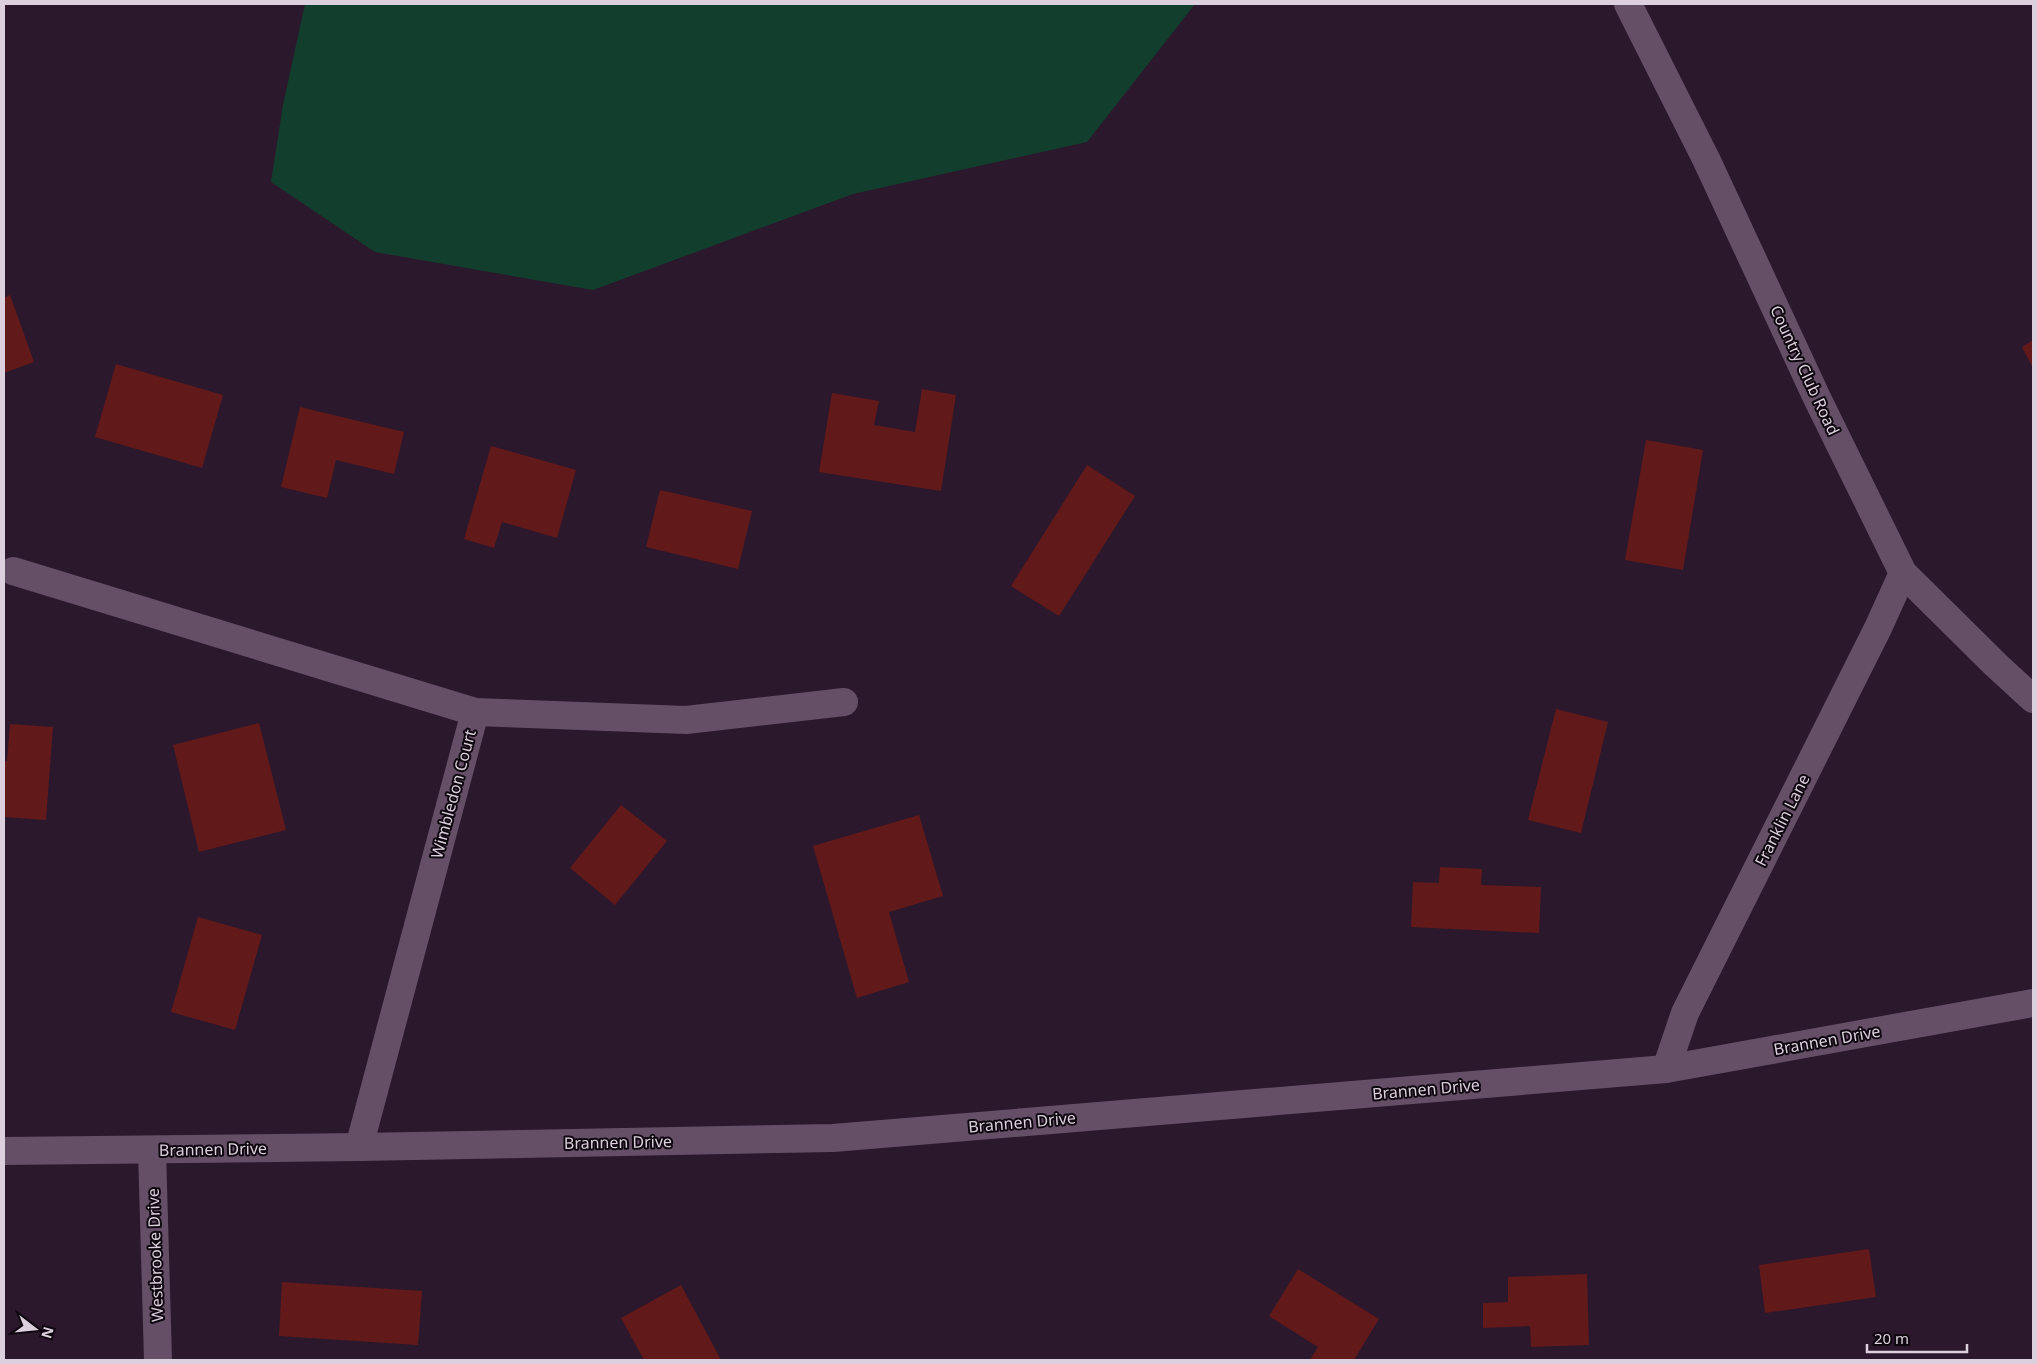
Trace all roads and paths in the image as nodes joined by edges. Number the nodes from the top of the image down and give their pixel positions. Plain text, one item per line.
1 (1628, 4) edge
2 (13, 571) dead end
3 (1903, 573) junction
4 (2033, 699) edge
5 (844, 702) dead end
6 (475, 712) junction
7 (2033, 1003) edge
8 (1666, 1069) junction
9 (359, 1147) junction
10 (152, 1150) junction
11 (4, 1151) edge
12 (158, 1360) edge

1 - 3 street, Country Club Road
2 - 6 street
3 - 4 street, Country Club Road
3 - 8 street, Franklin Lane
5 - 6 street, Wimbledon Court
6 - 9 street, Wimbledon Court
7 - 8 street, Brannen Drive
8 - 9 street, Brannen Drive
9 - 10 street, Brannen Drive
10 - 11 street, Brannen Drive
10 - 12 street, Westbrooke Drive

